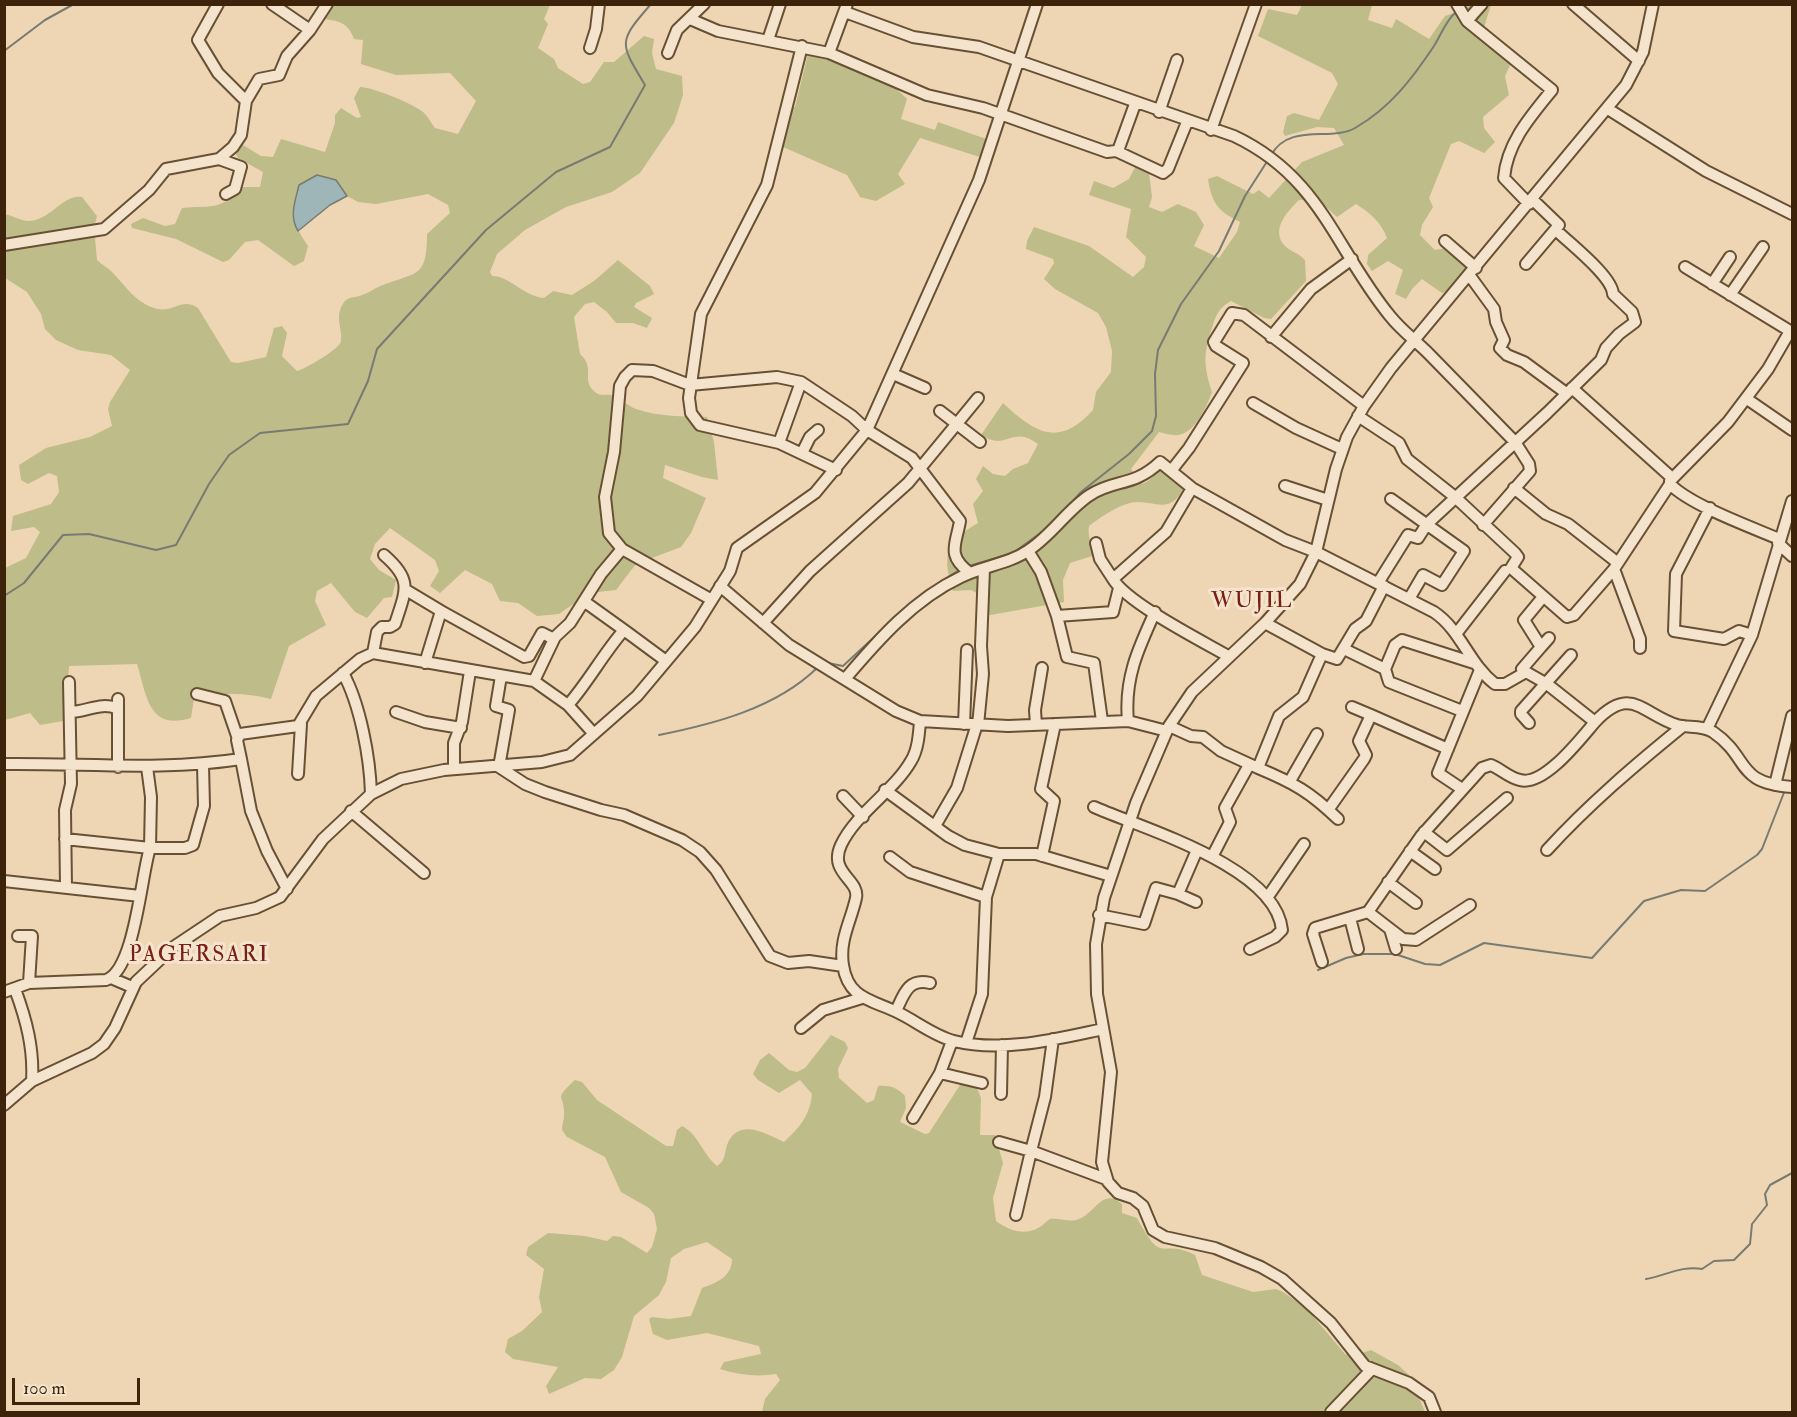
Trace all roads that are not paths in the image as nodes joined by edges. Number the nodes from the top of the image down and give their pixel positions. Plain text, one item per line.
1 (218, 4) edge
2 (272, 4) edge
3 (327, 4) edge
4 (599, 4) edge
5 (704, 4) edge
6 (780, 4) edge
7 (1037, 4) edge
8 (1256, 4) edge
9 (1457, 4) edge
10 (1482, 4) edge
11 (1573, 4) edge
12 (1653, 4) edge
13 (846, 8) edge
14 (1465, 18) junction
15 (690, 19) junction
16 (310, 30) junction
17 (768, 40) junction
18 (802, 46) junction
19 (590, 48) dead end
20 (829, 52) junction
21 (668, 53) dead end
22 (1177, 60) dead end
23 (1019, 61) junction
24 (1639, 61) junction
25 (243, 99) junction
26 (1136, 104) junction
27 (1608, 109) junction
28 (1159, 112) junction
29 (1000, 114) junction
30 (1187, 122) junction
31 (1211, 130) junction
32 (1116, 151) junction
33 (219, 159) junction
34 (226, 194) dead end
35 (1530, 201) junction
36 (1792, 214) edge
37 (1556, 230) junction
38 (1445, 241) dead end
39 (4, 245) edge
40 (1763, 247) dead end
41 (1730, 257) dead end
42 (1352, 259) junction
43 (1526, 264) dead end
44 (1684, 267) dead end
45 (1473, 272) junction
46 (1712, 284) junction
47 (1730, 295) junction
48 (1791, 332) edge
49 (1271, 337) junction
50 (1414, 340) junction
51 (893, 374) junction
52 (801, 382) junction
53 (690, 385) junction
54 (925, 388) dead end
55 (1569, 390) junction
56 (978, 398) dead end
57 (1747, 399) junction
58 (1253, 403) dead end
59 (939, 411) dead end
60 (1361, 411) junction
61 (956, 425) junction
62 (818, 430) dead end
63 (867, 430) junction
64 (1792, 430) edge
65 (1515, 441) junction
66 (980, 442) dead end
67 (779, 443) junction
68 (1342, 449) junction
69 (802, 453) junction
70 (920, 468) junction
71 (836, 470) junction
72 (1171, 471) junction
73 (1671, 481) junction
74 (1285, 486) dead end
75 (1192, 488) junction
76 (1514, 488) junction
77 (1455, 497) junction
78 (1391, 499) dead end
79 (1329, 500) junction
80 (1792, 501) edge
81 (1710, 508) junction
82 (1427, 524) junction
83 (1483, 525) junction
84 (1779, 541) junction
85 (1096, 543) dead end
86 (622, 549) junction
87 (1028, 551) junction
88 (1316, 552) junction
89 (384, 555) dead end
90 (1792, 556) edge
91 (1616, 566) junction
92 (984, 569) junction
93 (1505, 571) dead end
94 (970, 573) junction
95 (1116, 583) junction
96 (1381, 584) junction
97 (720, 586) junction
98 (406, 590) junction
99 (1543, 597) junction
100 (1409, 599) junction
101 (712, 600) junction
102 (585, 602) junction
103 (441, 611) junction
104 (1155, 612) junction
105 (1057, 616) junction
106 (764, 623) junction
107 (1265, 623) junction
108 (624, 630) junction
109 (1456, 634) junction
110 (1752, 635) junction
111 (1549, 638) dead end
112 (554, 639) junction
113 (1541, 647) junction
114 (1640, 648) dead end
115 (1344, 649) junction
116 (967, 650) dead end
117 (373, 653) junction
118 (1322, 654) junction
119 (1571, 655) dead end
120 (1228, 657) junction
121 (666, 661) junction
122 (425, 663) junction
123 (1477, 667) junction
124 (1042, 668) dead end
125 (1385, 669) junction
126 (470, 671) junction
127 (1524, 672) junction
128 (342, 673) junction
129 (501, 676) junction
130 (845, 679) junction
131 (534, 681) junction
132 (69, 682) dead end
133 (1547, 684) junction
134 (197, 694) dead end
135 (568, 705) junction
136 (1352, 707) dead end
137 (1462, 711) junction
138 (70, 712) junction
139 (396, 712) dead end
140 (1371, 715) junction
141 (1792, 716) edge
142 (920, 721) junction
143 (1102, 721) junction
144 (1128, 721) junction
145 (1595, 722) junction
146 (1529, 723) dead end
147 (301, 724) junction
148 (964, 724) junction
149 (978, 724) junction
150 (1055, 724) junction
151 (1036, 725) junction
152 (1683, 726) junction
153 (460, 728) junction
154 (1168, 728) junction
155 (1707, 729) junction
156 (594, 734) junction
157 (1317, 734) dead end
158 (237, 736) junction
159 (1448, 749) junction
160 (242, 759) junction
161 (4, 764) edge
162 (70, 764) junction
163 (203, 765) junction
164 (1253, 766) junction
165 (118, 767) junction
166 (147, 767) junction
167 (499, 767) junction
168 (454, 768) junction
169 (298, 774) dead end
170 (1290, 781) junction
171 (1785, 786) edge
172 (1462, 789) junction
173 (885, 790) junction
174 (371, 794) junction
175 (843, 796) dead end
176 (1507, 798) dead end
177 (1094, 807) dead end
178 (1328, 810) junction
179 (351, 811) junction
180 (863, 817) junction
181 (1338, 819) dead end
182 (1129, 823) junction
183 (935, 826) junction
184 (1424, 832) junction
185 (65, 839) junction
186 (1304, 844) dead end
187 (150, 848) junction
188 (1197, 850) junction
189 (1547, 850) dead end
190 (1410, 851) junction
191 (999, 854) junction
192 (1042, 856) junction
193 (1212, 856) junction
194 (890, 857) dead end
195 (1435, 869) dead end
196 (424, 873) dead end
197 (1112, 876) junction
198 (4, 880) edge
199 (1388, 882) junction
200 (66, 887) junction
201 (287, 889) junction
202 (1178, 894) junction
203 (140, 896) junction
204 (986, 897) junction
205 (1268, 898) junction
206 (1196, 902) dead end
207 (1416, 903) dead end
208 (1470, 905) dead end
209 (1368, 912) junction
210 (1099, 915) junction
211 (1350, 918) junction
212 (1390, 929) junction
213 (18, 936) dead end
214 (1358, 949) dead end
215 (1396, 949) dead end
216 (1250, 950) dead end
217 (1322, 962) dead end
218 (843, 966) junction
219 (111, 978) junction
220 (29, 983) junction
221 (930, 983) dead end
222 (132, 987) junction
223 (10, 990) edge
224 (862, 998) junction
225 (896, 1011) junction
226 (801, 1028) dead end
227 (1103, 1029) junction
228 (1053, 1039) junction
229 (952, 1041) junction
230 (966, 1043) junction
231 (1002, 1045) junction
232 (940, 1073) junction
233 (32, 1081) junction
234 (982, 1083) dead end
235 (1001, 1094) dead end
236 (4, 1105) edge
237 (913, 1118) dead end
238 (999, 1142) dead end
239 (1031, 1150) junction
240 (1106, 1179) junction
241 (1016, 1215) dead end
242 (1371, 1370) junction
243 (1331, 1413) edge
244 (1435, 1413) edge

1 - 25 street
2 - 16 street
3 - 16 street
4 - 19 street
5 - 15 street
6 - 17 street
7 - 23 street
8 - 31 street
9 - 14 street
10 - 14 street
11 - 24 street
12 - 24 street
13 - 20 street
13 - 23 street
14 - 35 street
15 - 17 street
15 - 21 street
16 - 25 street
17 - 18 street
18 - 20 street
18 - 53 street
20 - 29 street
22 - 28 street
23 - 26 street
23 - 29 street
24 - 27 street
25 - 33 street
26 - 28 street
26 - 32 street
27 - 35 street
27 - 36 street
28 - 30 street
29 - 32 street
29 - 51 street
30 - 31 street
30 - 32 street
31 - 42 street
33 - 34 street
33 - 39 street
35 - 37 street
35 - 45 street
37 - 43 street
37 - 55 street
38 - 45 street
40 - 47 street
41 - 46 street
42 - 49 street
42 - 50 street
44 - 46 street
45 - 50 street
45 - 55 street
46 - 47 street
47 - 48 street
48 - 57 street
49 - 60 street
49 - 72 street
50 - 60 street
50 - 65 street
51 - 54 street
51 - 63 street
52 - 53 street
52 - 63 street
52 - 67 street
53 - 67 street
53 - 86 street
55 - 65 street
55 - 73 street
56 - 61 street
57 - 64 street
57 - 73 street
58 - 68 street
59 - 61 street
60 - 68 street
60 - 77 street
61 - 66 street
61 - 70 street
62 - 69 street
63 - 70 street
63 - 71 street
65 - 76 street
65 - 77 street
67 - 69 street
68 - 79 street
69 - 71 street
70 - 94 street
70 - 106 street
71 - 97 street
72 - 75 street
72 - 87 street
73 - 81 street
73 - 91 street
74 - 79 street
75 - 88 street
75 - 95 street
76 - 83 street
76 - 91 street
77 - 82 street
77 - 83 street
78 - 82 street
79 - 88 street
80 - 84 street
81 - 84 street
81 - 110 street
82 - 96 street
82 - 100 street
83 - 99 street
84 - 90 street
84 - 110 street
85 - 95 street
86 - 101 street
86 - 102 street
87 - 92 street
87 - 105 street
88 - 96 street
88 - 107 street
89 - 98 street
91 - 99 street
91 - 114 street
92 - 94 street
92 - 149 street
93 - 109 street
94 - 130 street
95 - 104 street
95 - 105 street
96 - 100 street
96 - 115 street
97 - 101 street
97 - 106 street
98 - 103 street
98 - 117 street
99 - 113 street
100 - 109 street
101 - 121 street
102 - 108 street
102 - 112 street
103 - 112 street
103 - 122 street
104 - 120 street
104 - 144 street
105 - 143 street
106 - 130 street
107 - 118 street
107 - 120 street
108 - 121 street
108 - 135 street
109 - 123 street
110 - 155 street
111 - 113 street
112 - 131 street
113 - 127 street
115 - 118 street
115 - 125 street
116 - 148 street
117 - 122 street
117 - 128 street
118 - 164 street
119 - 133 street
120 - 154 street
121 - 156 street
122 - 126 street
123 - 125 street
123 - 127 street
123 - 137 street
124 - 151 street
125 - 137 street
126 - 129 street
126 - 153 street
127 - 133 street
128 - 147 street
128 - 174 street
129 - 131 street
129 - 167 street
130 - 142 street
131 - 135 street
132 - 138 street
133 - 145 street
133 - 146 street
134 - 158 street
135 - 156 street
136 - 140 street
137 - 159 street
138 - 162 street
138 - 165 street
139 - 153 street
140 - 159 street
140 - 178 street
141 - 171 street
142 - 148 street
142 - 173 street
143 - 144 street
143 - 150 street
144 - 154 street
145 - 152 street
145 - 172 street
147 - 158 street
147 - 169 street
148 - 149 street
149 - 151 street
149 - 183 street
150 - 151 street
150 - 192 street
152 - 155 street
152 - 189 street
153 - 168 street
154 - 164 street
154 - 182 street
155 - 171 street
156 - 167 street
157 - 170 street
158 - 160 street
159 - 172 street
160 - 163 street
160 - 201 street
161 - 162 street
162 - 165 street
162 - 185 street
163 - 166 street
163 - 187 street
164 - 170 street
164 - 193 street
165 - 166 street
166 - 187 street
167 - 168 street
167 - 218 street
168 - 174 street
170 - 178 street
172 - 184 street
173 - 180 street
173 - 183 street
174 - 179 street
175 - 180 street
176 - 184 street
177 - 182 street
178 - 181 street
179 - 196 street
179 - 201 street
180 - 218 street
182 - 188 street
182 - 197 street
183 - 191 street
184 - 190 street
185 - 187 street
185 - 200 street
186 - 205 street
187 - 203 street
188 - 193 street
188 - 202 street
190 - 195 street
190 - 199 street
191 - 192 street
191 - 204 street
192 - 197 street
193 - 205 street
194 - 204 street
197 - 210 street
198 - 200 street
199 - 207 street
199 - 209 street
200 - 203 street
201 - 222 street
202 - 206 street
202 - 210 street
203 - 219 street
204 - 230 street
205 - 216 street
208 - 212 street
209 - 211 street
209 - 212 street
210 - 227 street
211 - 214 street
211 - 217 street
212 - 215 street
213 - 220 street
218 - 224 street
219 - 220 street
219 - 222 street
220 - 223 street
221 - 225 street
222 - 233 street
223 - 233 street
224 - 225 street
224 - 226 street
225 - 229 street
227 - 228 street
227 - 240 street
228 - 231 street
228 - 239 street
229 - 230 street
229 - 232 street
230 - 231 street
231 - 235 street
232 - 234 street
232 - 237 street
233 - 236 street
238 - 239 street
239 - 240 street
239 - 241 street
240 - 242 street
242 - 243 street
242 - 244 street

